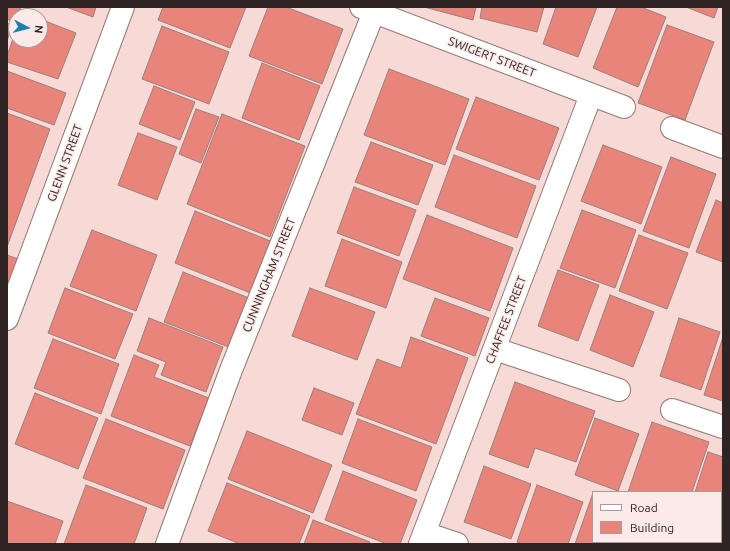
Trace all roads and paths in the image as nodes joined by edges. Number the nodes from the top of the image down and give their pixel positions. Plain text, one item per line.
1 (123, 7) edge
2 (370, 9) edge
3 (592, 95) junction
4 (624, 107) dead end
5 (672, 128) dead end
6 (723, 147) edge
7 (7, 319) edge
8 (495, 349) junction
9 (619, 390) dead end
10 (672, 410) dead end
11 (723, 428) edge
12 (422, 539) edge
13 (167, 544) edge
14 (457, 544) edge

1 - 7 street, GLENN STREET
2 - 3 street, SWIGERT STREET
2 - 13 street, CUNNINGHAM STREET
3 - 4 street, SWIGERT STREET
3 - 8 street, CHAFFEE STREET
5 - 6 street
8 - 9 street
8 - 12 street, CHAFFEE STREET
10 - 11 street
12 - 14 street

